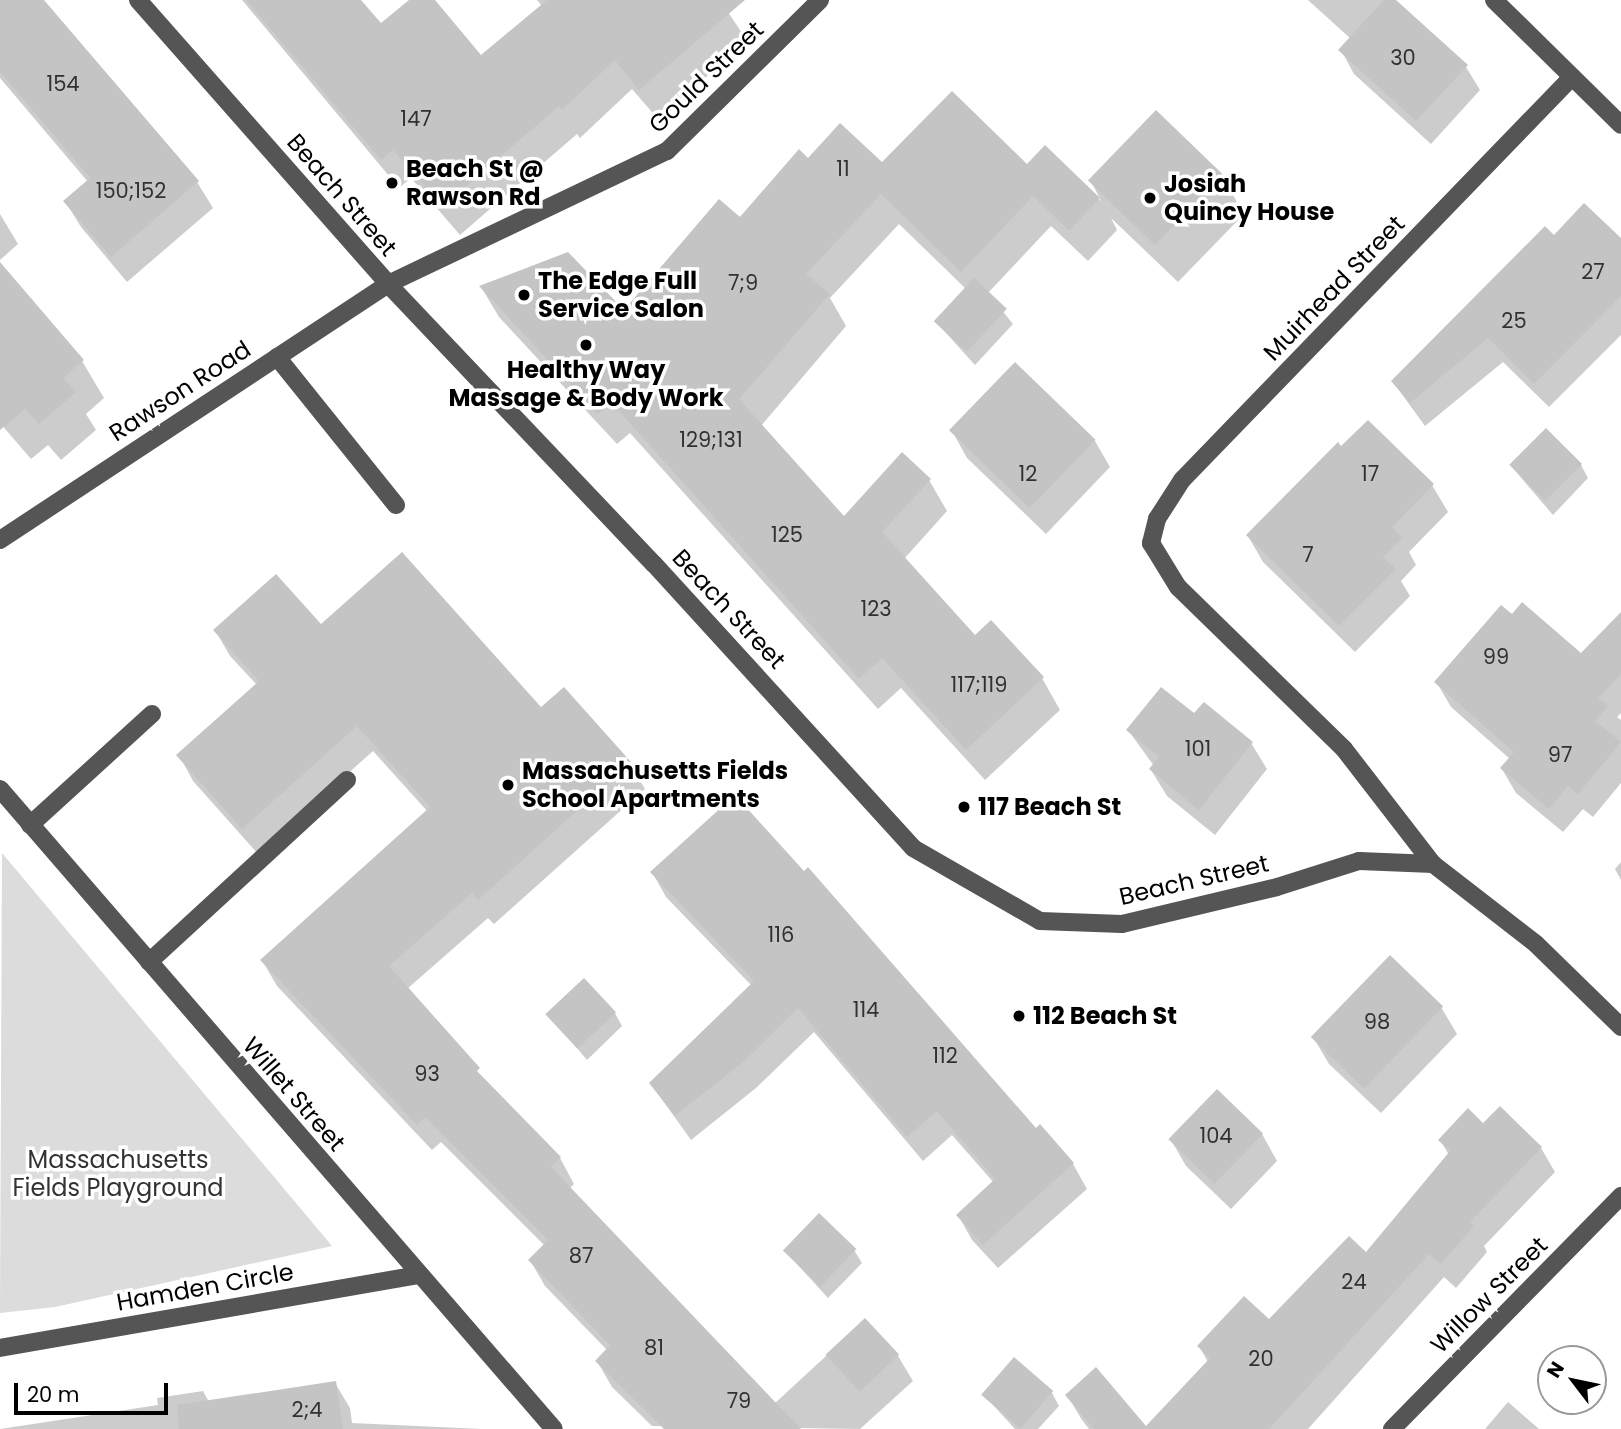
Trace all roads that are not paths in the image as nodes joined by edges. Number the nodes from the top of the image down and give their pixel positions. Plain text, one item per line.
1 (138, 0) edge
2 (820, 0) edge
3 (1494, 0) edge
4 (1571, 78) junction
5 (1621, 125) edge
6 (388, 284) junction
7 (277, 357) junction
8 (396, 505) dead end
9 (0, 540) edge
10 (152, 714) dead end
11 (347, 780) dead end
12 (0, 789) edge
13 (30, 825) junction
14 (1433, 864) junction
15 (149, 962) junction
16 (1621, 1027) edge
17 (1621, 1196) edge
18 (418, 1275) junction
19 (0, 1348) edge
20 (554, 1429) edge
21 (1392, 1429) edge

1 - 6 street, Beach Street
2 - 6 street, Gould Street
3 - 4 street
4 - 5 street
4 - 14 street, Muirhead Street
6 - 7 street, Rawson Road
6 - 14 street, Beach Street
7 - 8 street
7 - 9 street, Rawson Road
10 - 13 street
11 - 15 street
12 - 13 street, Willet Street
13 - 15 street, Willet Street
14 - 16 street
15 - 18 street, Willet Street
17 - 21 street, Willow Street
18 - 19 street, Hamden Circle
18 - 20 street, Willet Street

